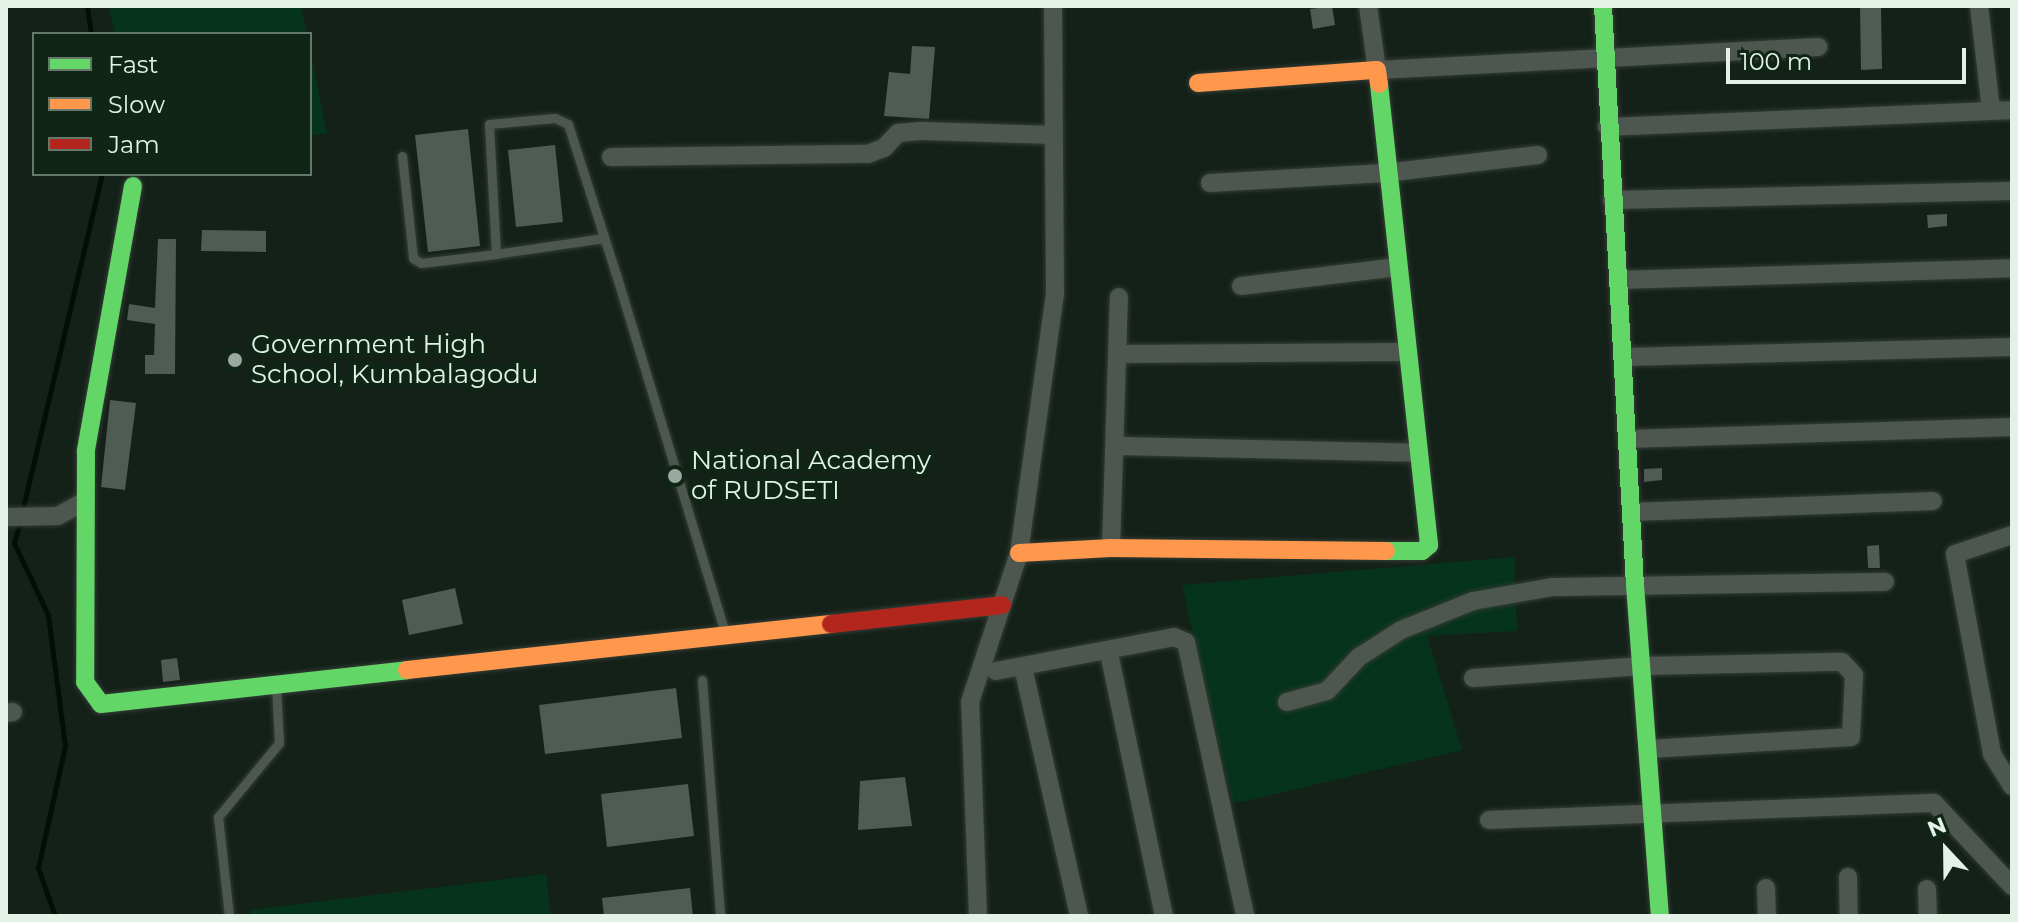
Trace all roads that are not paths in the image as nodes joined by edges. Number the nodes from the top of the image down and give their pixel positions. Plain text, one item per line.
1 (1053, 6) edge
2 (1368, 6) edge
3 (1603, 6) edge
4 (1979, 6) edge
5 (1818, 47) dead end
6 (1605, 54) junction
7 (1377, 70) junction
8 (1198, 83) dead end
9 (1991, 110) junction
10 (2012, 110) edge
11 (1607, 127) junction
12 (1054, 135) junction
13 (1538, 155) dead end
14 (402, 156) dead end
15 (611, 157) dead end
16 (1385, 173) junction
17 (1210, 183) dead end
18 (133, 186) dead end
19 (2012, 191) edge
20 (1612, 200) junction
21 (604, 238) junction
22 (496, 254) junction
23 (1397, 267) junction
24 (2012, 268) edge
25 (1618, 280) junction
26 (1241, 286) dead end
27 (1119, 297) dead end
28 (2012, 347) edge
29 (1405, 352) junction
30 (1120, 354) junction
31 (1626, 357) junction
32 (2012, 427) edge
33 (1628, 439) junction
34 (1117, 446) junction
35 (1418, 453) junction
36 (1933, 501) dead end
37 (83, 502) junction
38 (1632, 512) junction
39 (6, 517) edge
40 (2012, 535) edge
41 (1111, 548) junction
42 (1019, 553) junction
43 (1885, 582) dead end
44 (1635, 585) junction
45 (1002, 605) junction
46 (726, 635) junction
47 (1109, 653) junction
48 (1642, 666) junction
49 (1023, 667) junction
50 (996, 671) dead end
51 (1473, 678) dead end
52 (702, 680) dead end
53 (276, 684) junction
54 (1287, 702) dead end
55 (1649, 749) junction
56 (2012, 786) edge
57 (1655, 815) junction
58 (1489, 820) dead end
59 (1848, 877) dead end
60 (2012, 886) edge
61 (1766, 888) dead end
62 (1927, 889) dead end
63 (229, 916) edge
64 (720, 916) edge
65 (978, 916) edge
66 (1079, 916) edge
67 (1164, 916) edge
68 (1245, 916) edge
69 (1660, 916) edge
70 (1767, 916) edge
71 (1849, 916) edge
72 (1928, 916) edge

1 - 12 street
2 - 7 street
3 - 6 street
4 - 9 street
5 - 6 street
6 - 7 street
6 - 11 street
7 - 8 street
7 - 16 street
9 - 10 street
9 - 11 street
11 - 20 street
12 - 15 street
12 - 42 street
13 - 16 street
14 - 22 lane
16 - 17 street
16 - 23 street
18 - 37 street
19 - 20 street
20 - 25 street
21 - 22 lane
21 - 22 lane
21 - 46 lane
23 - 26 street
23 - 29 street
24 - 25 street
25 - 31 street
27 - 30 street
28 - 31 street
29 - 30 street
29 - 35 street
30 - 34 street
31 - 33 street
32 - 33 street
33 - 38 street
34 - 35 street
34 - 41 street
35 - 41 street
36 - 38 street
37 - 39 street
37 - 53 street
38 - 44 street
40 - 56 street
41 - 42 street
42 - 45 street
43 - 44 street
44 - 48 street
44 - 54 street
45 - 46 street
45 - 65 street
46 - 53 street
47 - 49 street
47 - 67 street
47 - 68 street
48 - 51 street
48 - 55 street
48 - 55 street
49 - 50 street
49 - 66 street
52 - 64 lane
53 - 63 lane
55 - 57 street
57 - 58 street
57 - 60 street
57 - 69 street
59 - 71 street
61 - 70 street
62 - 72 street

